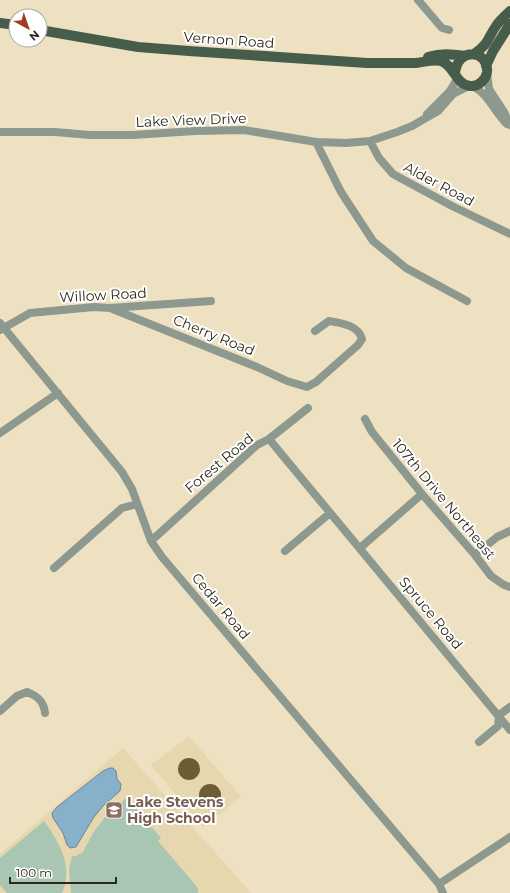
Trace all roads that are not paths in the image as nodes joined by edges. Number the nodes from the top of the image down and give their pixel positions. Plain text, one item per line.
1 (418, 0) edge
2 (510, 11) edge
3 (510, 24) edge
4 (449, 30) dead end
5 (48, 31) edge
6 (470, 55) junction
7 (418, 62) junction
8 (486, 69) junction
9 (456, 77) junction
10 (470, 86) junction
11 (424, 118) junction
12 (510, 126) edge
13 (0, 132) edge
14 (370, 141) junction
15 (316, 142) junction
16 (510, 234) edge
17 (211, 301) dead end
18 (467, 301) dead end
19 (110, 308) junction
20 (1, 327) edge
21 (315, 331) dead end
22 (58, 394) junction
23 (308, 408) dead end
24 (365, 419) dead end
25 (0, 433) edge
26 (269, 439) junction
27 (422, 494) junction
28 (137, 504) junction
29 (330, 513) junction
30 (510, 531) edge
31 (150, 540) junction
32 (360, 548) junction
33 (285, 551) dead end
34 (475, 555) junction
35 (54, 568) dead end
36 (510, 587) edge
37 (510, 707) edge
38 (0, 711) edge
39 (45, 714) dead end
40 (499, 715) junction
41 (510, 730) edge
42 (479, 742) dead end
43 (510, 837) edge
44 (439, 884) junction
45 (443, 893) edge

1 - 4 street
2 - 6 main road
3 - 8 main road
5 - 7 main road, Vernon Road
6 - 7 main road, Vernon Road
6 - 8 main road
6 - 9 main road
7 - 9 main road, Vernon Road
8 - 10 main road
8 - 12 street
9 - 10 main road
9 - 11 street, Lake View Drive
10 - 11 street, Lake View Drive
10 - 12 street
11 - 14 street, Lake View Drive
13 - 15 street, Lake View Drive
14 - 15 street, Lake View Drive
14 - 16 street, Alder Road
15 - 18 street
17 - 19 street, Willow Road
19 - 20 street, Willow Road
19 - 21 street, Cherry Road
20 - 22 street, Cedar Road
22 - 25 street
22 - 28 street, Cedar Road
23 - 26 street, Forest Road
24 - 27 street, 107th Drive Northeast
26 - 29 street, Spruce Road
26 - 31 street, Forest Road
27 - 32 street
27 - 34 street, 107th Drive Northeast
28 - 31 street, Cedar Road
28 - 35 street
29 - 32 street, Spruce Road
29 - 33 street
30 - 34 street
31 - 44 street, Cedar Road
32 - 40 street, Spruce Road
34 - 36 street, 107th Drive Northeast
37 - 40 street
38 - 39 street
40 - 41 street, Spruce Road
40 - 42 street
43 - 44 street
44 - 45 street, Cedar Road

